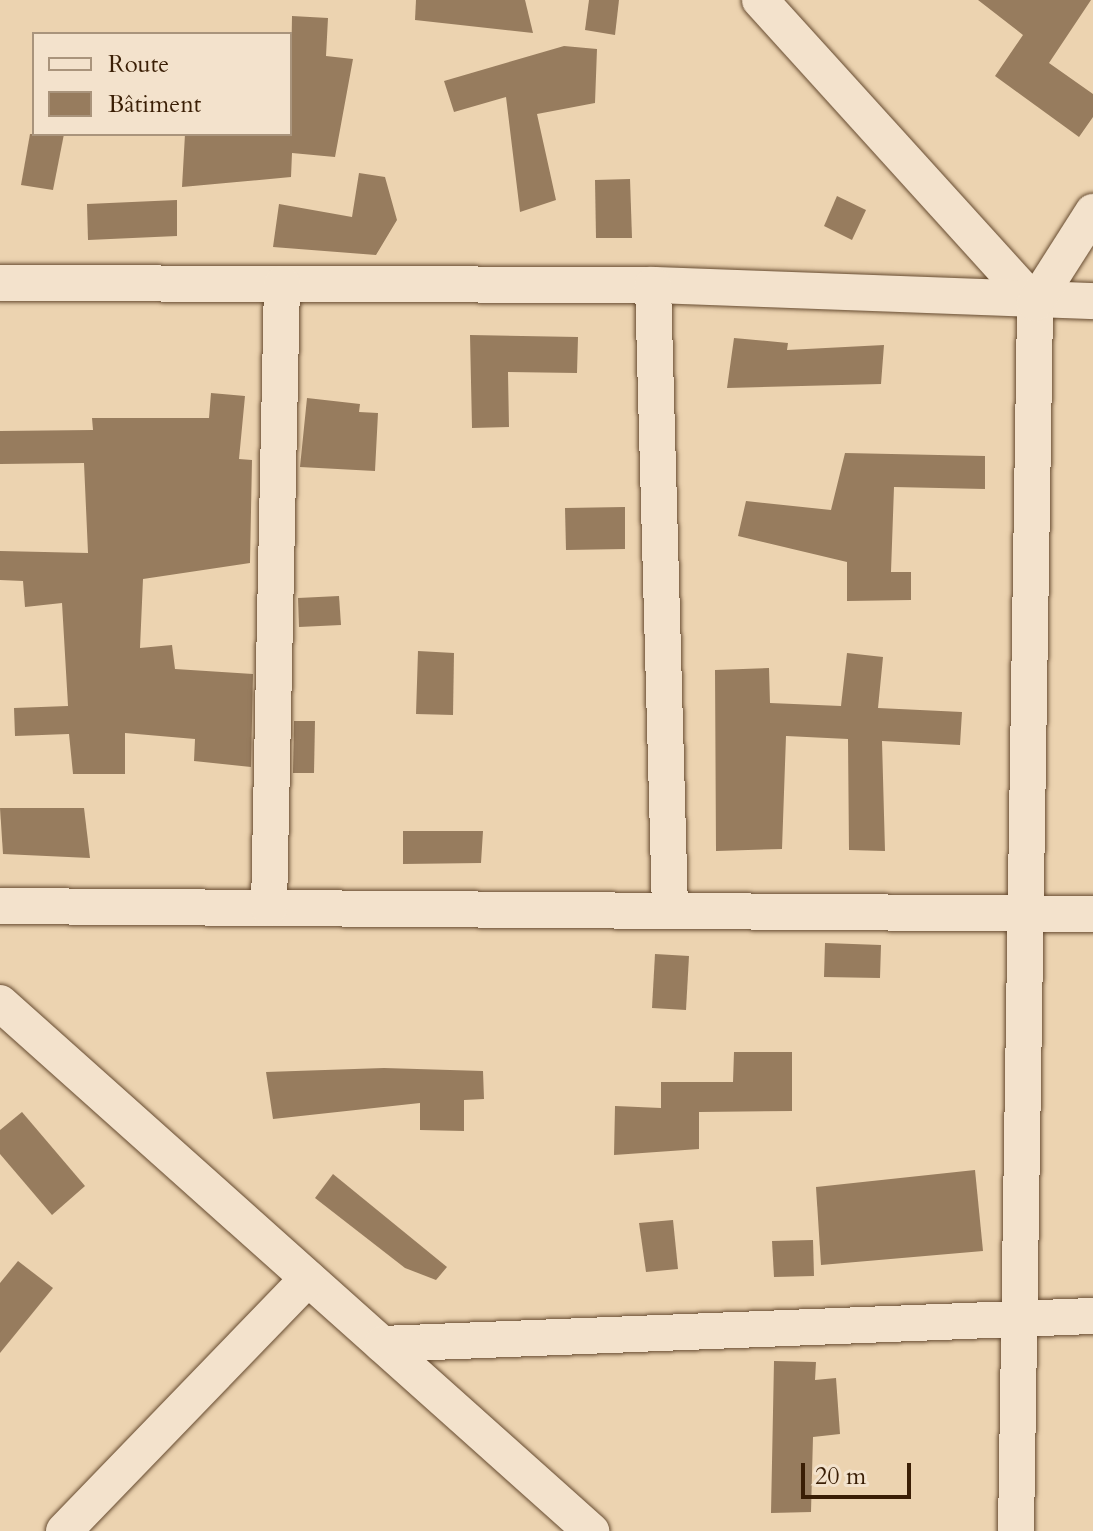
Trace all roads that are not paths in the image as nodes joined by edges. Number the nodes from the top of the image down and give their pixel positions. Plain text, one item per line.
1 (760, 0) edge
2 (1093, 212) edge
3 (0, 283) edge
4 (282, 284) junction
5 (653, 285) junction
6 (1093, 301) edge
7 (1035, 303) junction
8 (0, 906) edge
9 (269, 908) junction
10 (670, 911) junction
11 (1025, 914) junction
12 (1093, 914) edge
13 (0, 1003) edge
14 (308, 1278) junction
15 (1019, 1316) junction
16 (1093, 1316) edge
17 (382, 1344) junction
18 (64, 1531) edge
19 (591, 1531) edge
20 (1016, 1531) edge

1 - 7 street
2 - 7 street
3 - 4 street
4 - 5 street
4 - 9 street
5 - 7 street
5 - 10 street
6 - 7 street
7 - 11 street
8 - 9 street
9 - 10 street
10 - 11 street
11 - 12 street
11 - 15 street
13 - 14 street
14 - 17 street
14 - 18 street
15 - 16 street
15 - 17 street
15 - 20 street
17 - 19 street

